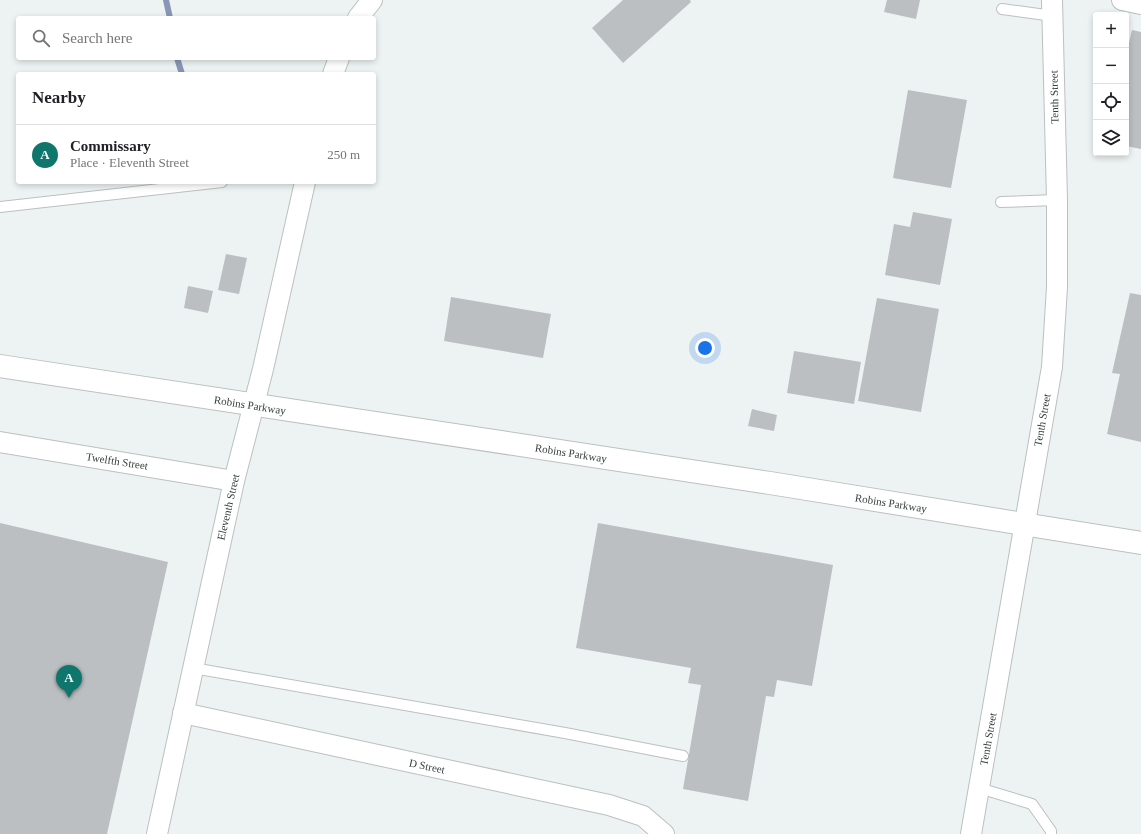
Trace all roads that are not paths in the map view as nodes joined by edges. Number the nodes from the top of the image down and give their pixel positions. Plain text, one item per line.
1 (372, 0) edge
2 (1122, 0) edge
3 (1141, 4) edge
4 (1052, 8) edge
5 (1002, 9) dead end
6 (360, 16) edge
7 (338, 60) edge
8 (334, 72) edge
9 (204, 184) edge
10 (305, 184) edge
11 (1057, 200) junction
12 (1001, 202) dead end
13 (0, 206) edge
14 (0, 366) edge
15 (252, 406) junction
16 (0, 442) edge
17 (234, 481) junction
18 (1023, 525) junction
19 (1141, 543) edge
20 (193, 668) junction
21 (183, 713) junction
22 (683, 756) dead end
23 (979, 788) junction
24 (157, 834) edge
25 (664, 834) edge
26 (971, 834) edge
27 (1051, 834) edge

1 - 6 street
2 - 3 street
4 - 5 lane
4 - 11 street, Tenth Street
7 - 8 street
9 - 13 lane
10 - 15 street, Eleventh Street
11 - 12 lane
11 - 18 street, Tenth Street
14 - 15 street, Robins Parkway
15 - 17 street, Eleventh Street
15 - 18 street, Robins Parkway
16 - 17 street, Twelfth Street
17 - 20 street, Eleventh Street
18 - 19 street, Robins Parkway
18 - 23 street, Tenth Street
20 - 21 street, Eleventh Street
20 - 22 lane
21 - 24 street, Eleventh Street
21 - 25 street, D Street
23 - 26 street, Tenth Street
23 - 27 lane

